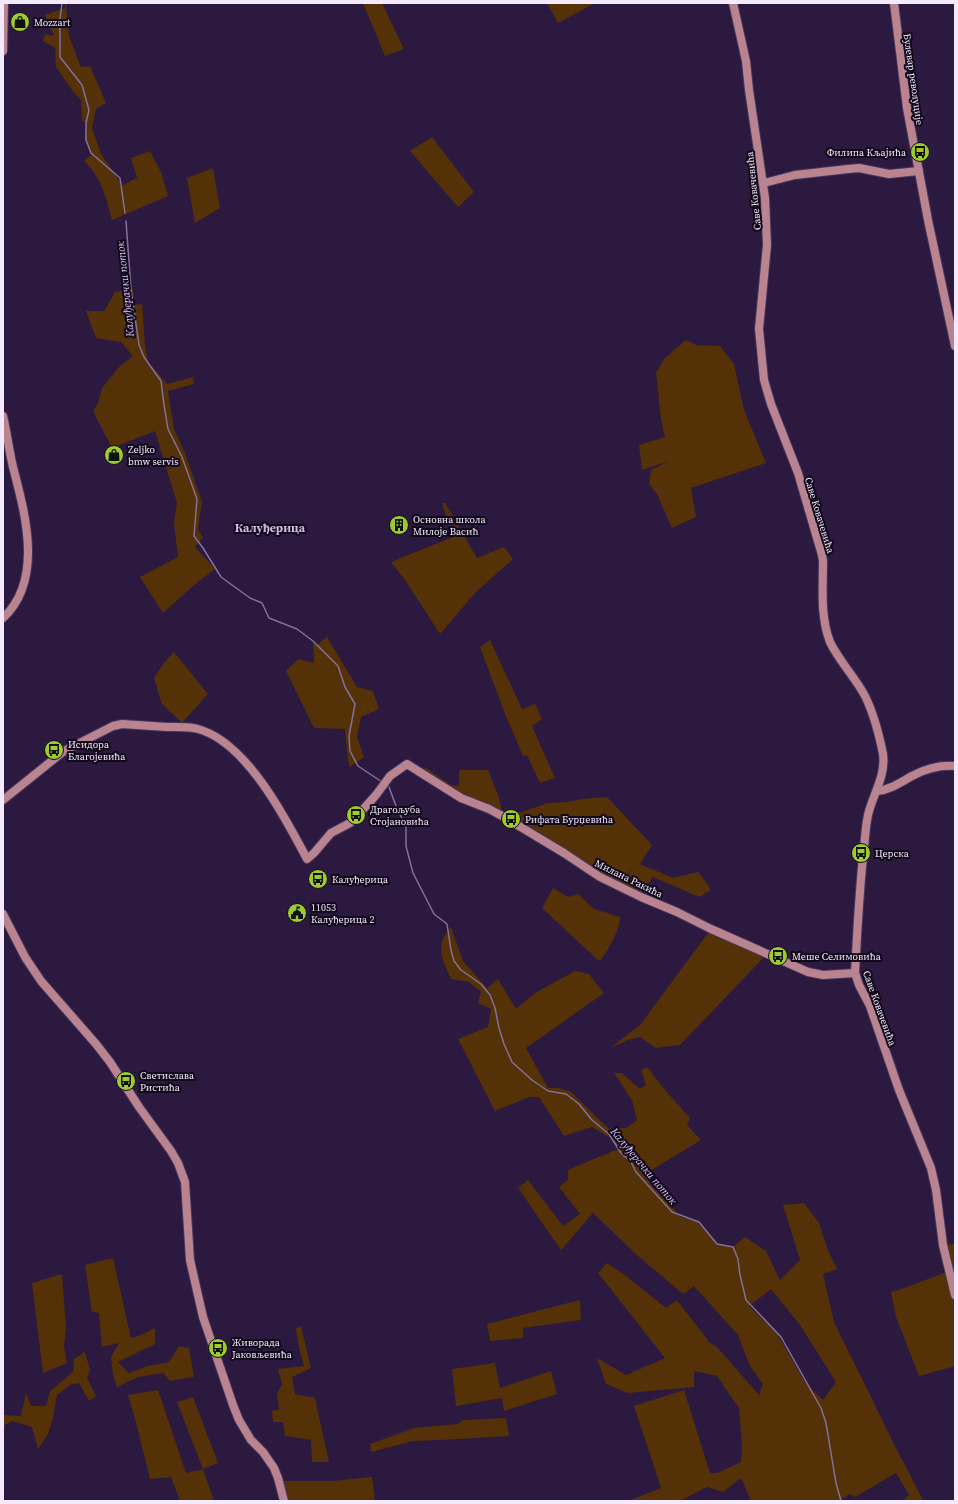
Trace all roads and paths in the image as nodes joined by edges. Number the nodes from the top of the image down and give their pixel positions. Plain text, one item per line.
1 (4, 3) edge
2 (733, 3) edge
3 (894, 3) edge
4 (3, 51) edge
5 (919, 171) junction
6 (764, 183) junction
7 (955, 346) edge
8 (3, 416) edge
9 (3, 618) edge
10 (955, 766) edge
11 (877, 791) junction
12 (3, 800) edge
13 (3, 914) edge
14 (855, 973) junction
15 (955, 1296) edge
16 (284, 1501) edge

1 - 4 street
2 - 6 street, Саве Ковачевића
3 - 5 street, Булевар револуције
5 - 6 street
5 - 7 street, Булевар револуције
6 - 11 street, Саве Ковачевића
8 - 9 street
10 - 11 street
11 - 14 street, Саве Ковачевића
12 - 14 street, Милана Ракића
13 - 16 street
14 - 15 street, Саве Ковачевића

